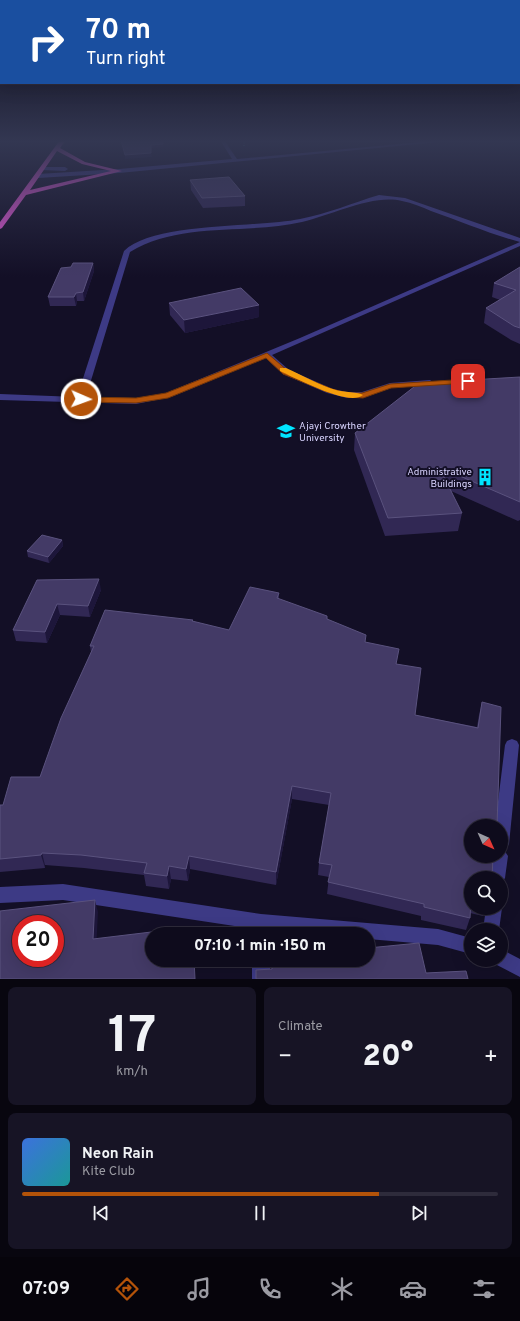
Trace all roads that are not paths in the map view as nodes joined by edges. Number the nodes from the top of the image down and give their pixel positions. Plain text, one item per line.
1 (31, 186) edge
2 (57, 186) edge
3 (26, 193) junction
4 (0, 227) edge
5 (520, 240) edge
6 (520, 244) edge
7 (267, 355) junction
8 (438, 383) edge
9 (0, 397) edge
10 (81, 399) junction
11 (512, 746) dead end
12 (504, 819) edge
13 (0, 895) edge
14 (256, 927) edge
15 (375, 934) edge
16 (464, 944) edge
17 (508, 962) edge
18 (261, 967) edge
19 (520, 968) edge
20 (261, 979) edge

1 - 3 highway
2 - 3 highway
3 - 4 highway
5 - 10 street
6 - 7 street
7 - 8 street
7 - 10 street
9 - 10 street
11 - 12 street
13 - 14 street
15 - 16 street
17 - 19 street
18 - 20 street

